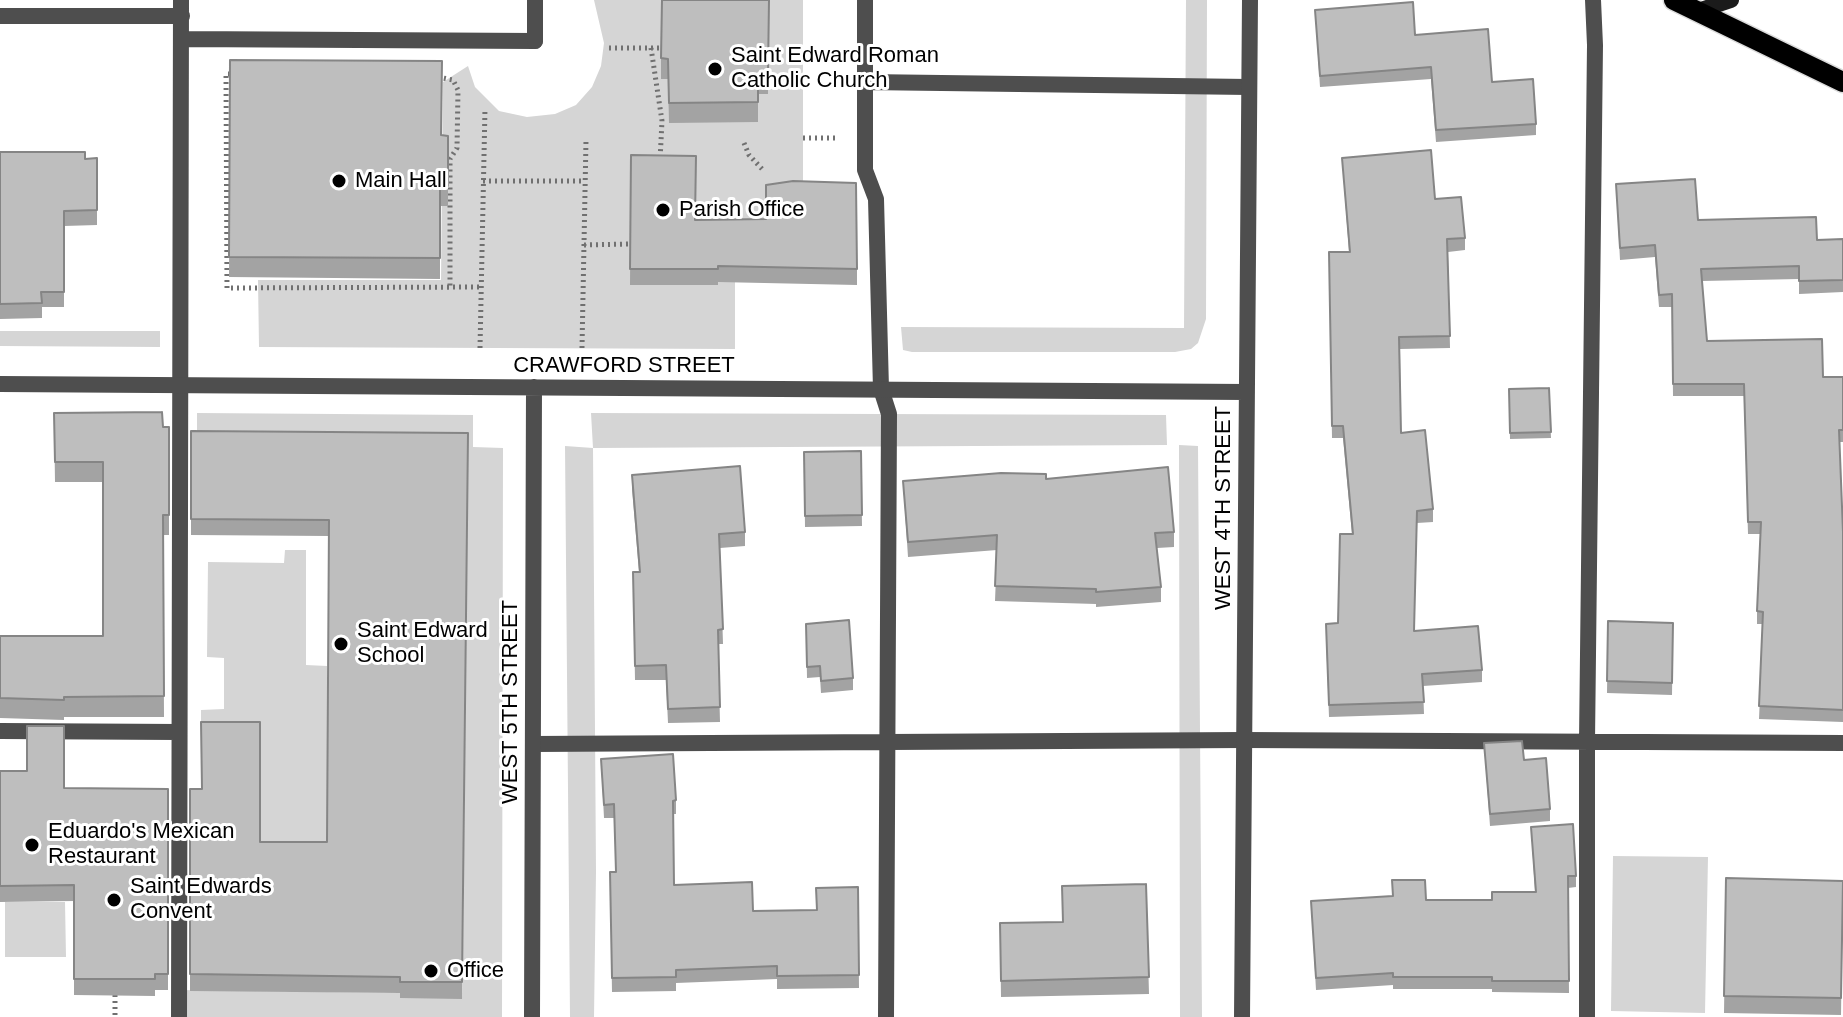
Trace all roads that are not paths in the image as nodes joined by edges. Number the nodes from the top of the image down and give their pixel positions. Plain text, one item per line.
1 (535, 0) edge
2 (865, 0) edge
3 (1250, 0) edge
4 (1593, 0) edge
5 (1674, 0) edge
6 (1731, 0) edge
7 (182, 8) edge
8 (1698, 11) junction
9 (0, 16) edge
10 (182, 39) junction
11 (865, 82) junction
12 (1843, 82) edge
13 (1249, 87) junction
14 (0, 384) edge
15 (181, 385) junction
16 (534, 387) junction
17 (881, 389) junction
18 (1247, 392) junction
19 (0, 731) edge
20 (179, 732) junction
21 (1244, 740) junction
22 (1587, 741) junction
23 (887, 742) junction
24 (1843, 743) edge
25 (533, 744) junction
26 (179, 1017) edge
27 (532, 1017) edge
28 (886, 1017) edge
29 (1242, 1017) edge
30 (1587, 1017) edge

1 - 10 street
2 - 11 street
3 - 13 street, WEST 4TH STREET
4 - 22 street
5 - 8 main road
6 - 8 street
7 - 9 street
7 - 10 street
8 - 12 main road
10 - 15 street
11 - 13 street
11 - 17 street
13 - 18 street, WEST 4TH STREET
14 - 15 street, CRAWFORD STREET
15 - 16 street, CRAWFORD STREET
15 - 20 street
16 - 17 street, CRAWFORD STREET
16 - 25 street, WEST 5TH STREET
17 - 18 street, CRAWFORD STREET
17 - 23 street
18 - 21 street, WEST 4TH STREET
19 - 20 street
20 - 26 street
21 - 22 street
21 - 23 street
21 - 29 street, WEST 4TH STREET
22 - 24 street
22 - 30 street
23 - 25 street
23 - 28 street
25 - 27 street, WEST 5TH STREET

